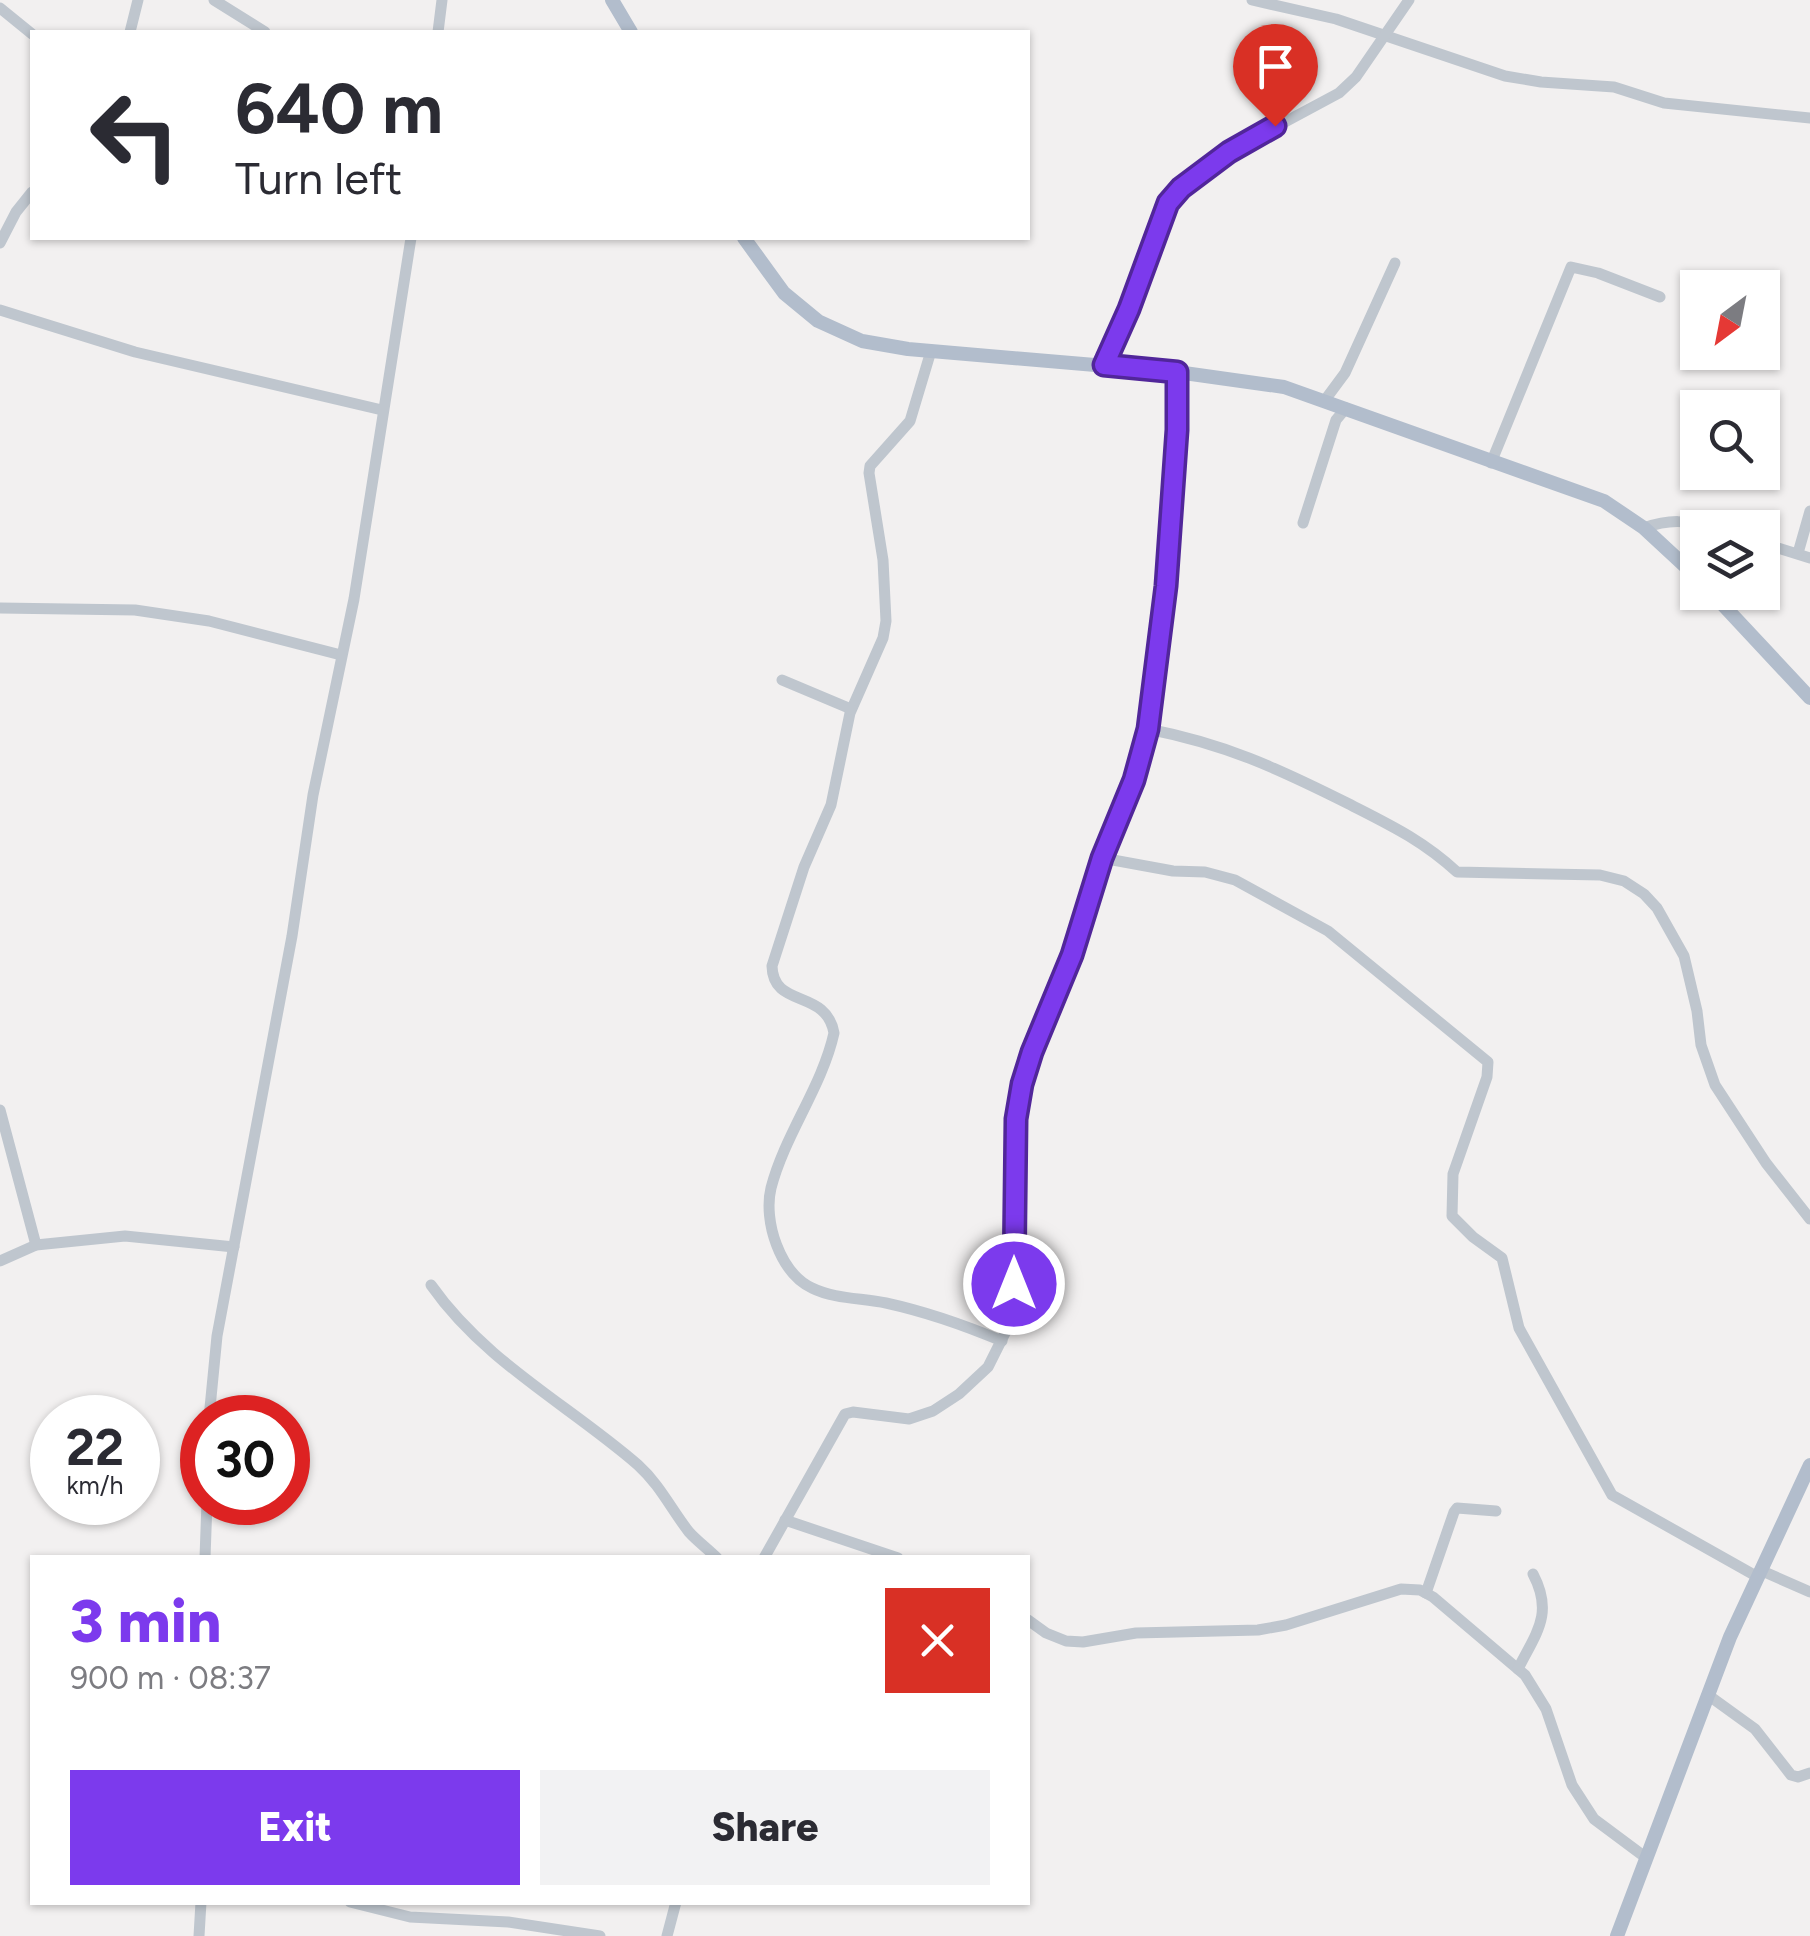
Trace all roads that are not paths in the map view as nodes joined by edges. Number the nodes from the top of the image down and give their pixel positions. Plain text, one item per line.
1 (138, 0) edge
2 (214, 0) edge
3 (442, 0) edge
4 (612, 0) edge
5 (1252, 0) edge
6 (1409, 0) edge
7 (0, 8) edge
8 (130, 30) edge
9 (261, 30) edge
10 (438, 30) edge
11 (630, 30) edge
12 (30, 32) edge
13 (1386, 35) junction
14 (1810, 118) edge
15 (30, 194) edge
16 (411, 240) edge
17 (745, 240) edge
18 (0, 243) edge
19 (1395, 263) dead end
20 (1660, 297) dead end
21 (0, 310) edge
22 (931, 351) junction
23 (1104, 365) junction
24 (1177, 372) junction
25 (1325, 400) junction
26 (1346, 408) junction
27 (382, 410) junction
28 (1491, 463) junction
29 (1810, 511) edge
30 (1680, 521) edge
31 (1303, 522) dead end
32 (1644, 528) junction
33 (1804, 555) edge
34 (1680, 561) edge
35 (0, 608) edge
36 (1729, 610) edge
37 (342, 655) junction
38 (782, 680) dead end
39 (1810, 698) edge
40 (852, 709) junction
41 (1148, 729) junction
42 (1102, 858) junction
43 (0, 1110) edge
44 (1810, 1219) edge
45 (36, 1245) junction
46 (234, 1247) junction
47 (0, 1261) edge
48 (432, 1286) dead end
49 (1002, 1341) junction
50 (212, 1395) edge
51 (1810, 1465) edge
52 (1496, 1511) dead end
53 (784, 1520) junction
54 (206, 1525) edge
55 (205, 1555) edge
56 (714, 1555) edge
57 (766, 1555) edge
58 (889, 1555) edge
59 (1758, 1573) junction
60 (1533, 1574) dead end
61 (1810, 1592) edge
62 (1426, 1593) junction
63 (1030, 1622) edge
64 (1518, 1669) junction
65 (1708, 1695) junction
66 (1810, 1773) edge
67 (1646, 1857) junction
68 (201, 1905) edge
69 (361, 1905) edge
70 (675, 1905) edge
71 (198, 1936) edge
72 (600, 1936) edge
73 (667, 1936) edge
74 (1617, 1936) edge

1 - 8 street
2 - 9 street
3 - 10 street
4 - 11 main road
5 - 13 street
6 - 13 street
7 - 12 street
13 - 14 street
13 - 23 street
15 - 18 street
16 - 27 street
17 - 22 main road
19 - 25 street
20 - 28 street
21 - 27 street
22 - 23 main road
22 - 40 street
23 - 24 main road
24 - 25 main road
24 - 41 street
25 - 26 main road
26 - 28 main road
26 - 31 street
27 - 37 street
28 - 32 main road
29 - 33 street
30 - 32 street
32 - 34 main road
35 - 37 street
36 - 39 main road
37 - 46 street
38 - 40 street
40 - 49 street
41 - 42 street
41 - 44 street
42 - 49 street
42 - 59 street
43 - 45 street
45 - 46 street
45 - 47 street
46 - 50 street
48 - 56 street
49 - 53 street
51 - 59 main road
52 - 62 street
53 - 57 street
53 - 58 street
54 - 55 street
59 - 61 street
59 - 65 main road
60 - 64 street
62 - 63 street
62 - 64 street
64 - 67 street
65 - 66 street
65 - 67 main road
67 - 74 main road
68 - 71 street
69 - 72 street
70 - 73 street

